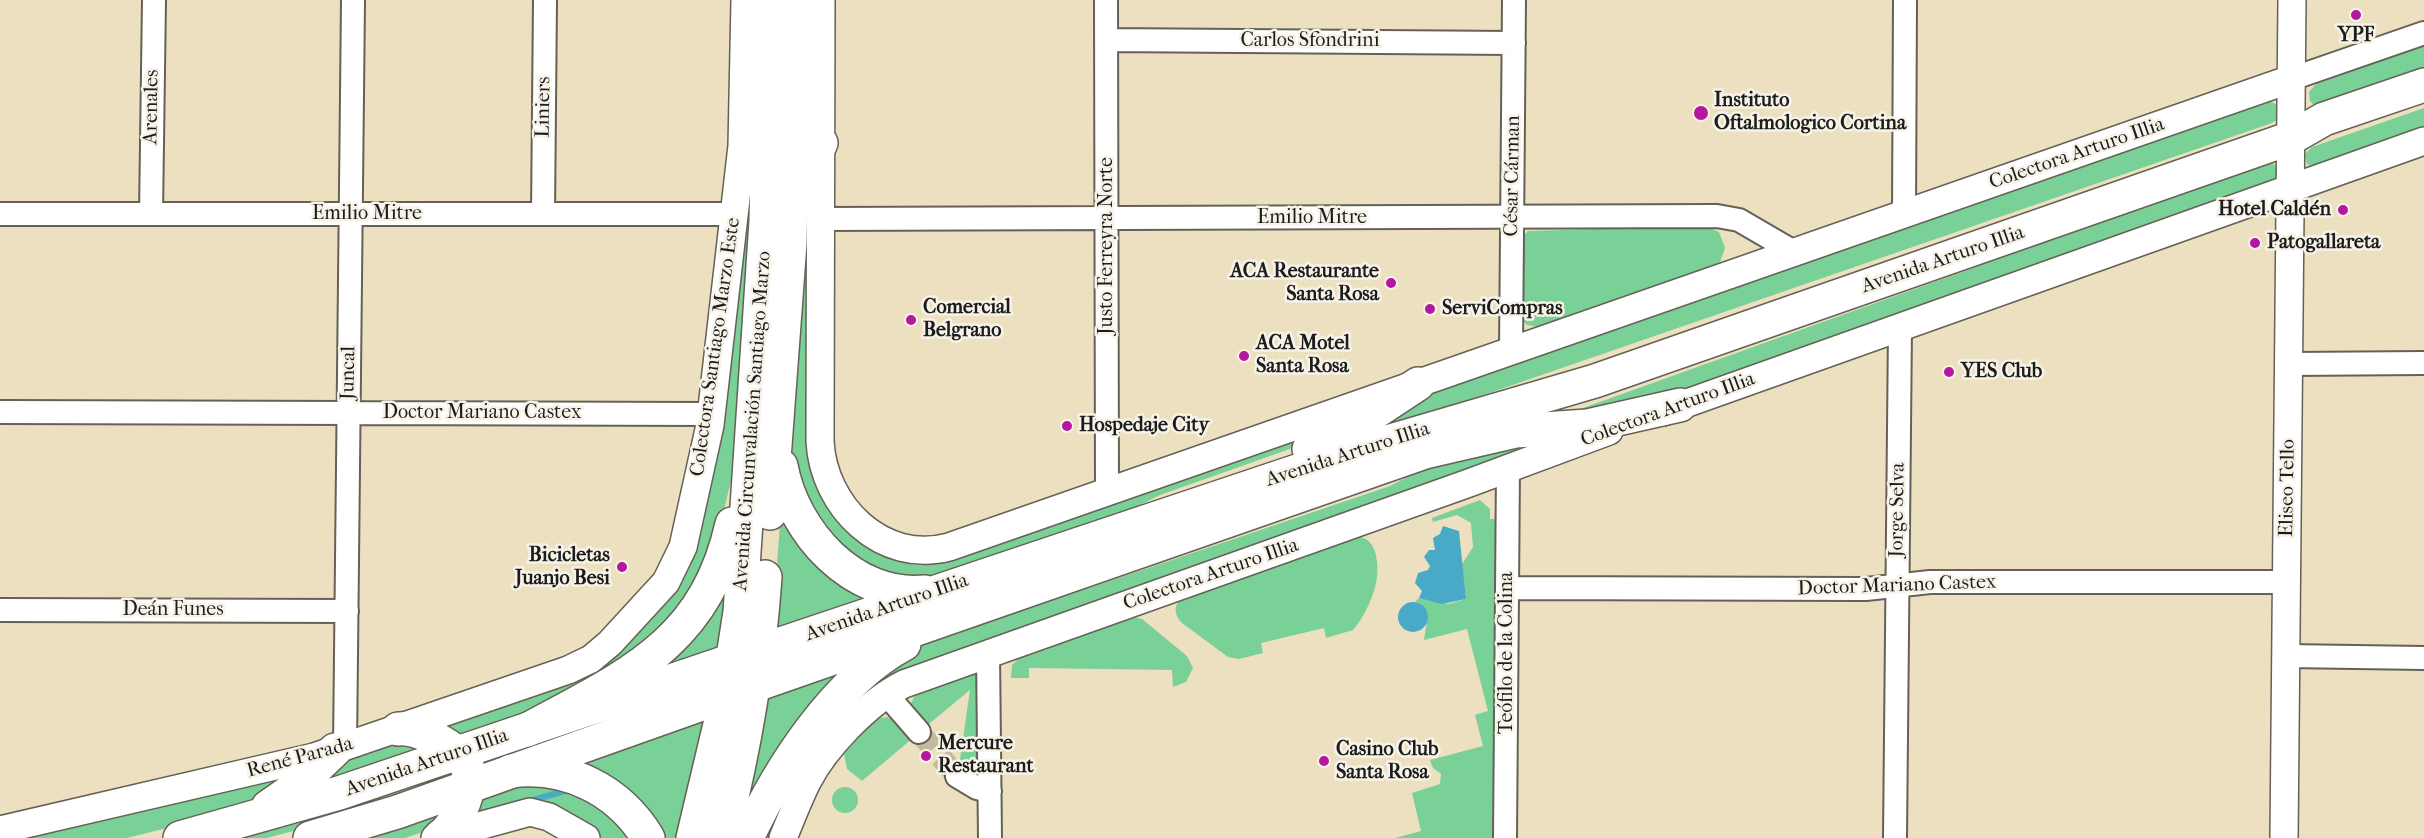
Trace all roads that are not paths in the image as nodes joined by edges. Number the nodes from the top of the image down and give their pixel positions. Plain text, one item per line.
1 (154, 0) edge
2 (353, 0) edge
3 (545, 0) edge
4 (745, 0) edge
5 (770, 0) edge
6 (795, 0) edge
7 (821, 0) edge
8 (1106, 0) edge
9 (1514, 0) edge
10 (1905, 0) edge
11 (2292, 0) edge
12 (2424, 33) edge
13 (1106, 40) junction
14 (1514, 43) junction
15 (2291, 79) junction
16 (2424, 85) edge
17 (2424, 97) edge
18 (2291, 138) junction
19 (2424, 141) edge
20 (821, 143) junction
21 (2291, 186) junction
22 (0, 214) edge
23 (151, 214) junction
24 (351, 214) junction
25 (543, 214) junction
26 (735, 214) junction
27 (1904, 214) junction
28 (1512, 217) junction
29 (1107, 218) junction
30 (820, 219) junction
31 (1794, 252) junction
32 (1900, 327) junction
33 (771, 343) junction
34 (1511, 351) junction
35 (2424, 363) edge
36 (2290, 364) junction
37 (1595, 381) junction
38 (1418, 384) junction
39 (778, 405) junction
40 (1680, 405) junction
41 (0, 412) edge
42 (348, 413) junction
43 (711, 414) junction
44 (1425, 452) junction
45 (1508, 467) junction
46 (1107, 492) junction
47 (1081, 544) junction
48 (2287, 582) junction
49 (1898, 586) junction
50 (1507, 588) junction
51 (965, 597) junction
52 (0, 610) edge
53 (346, 611) junction
54 (988, 653) junction
55 (746, 656) junction
56 (2286, 656) junction
57 (2424, 658) edge
58 (591, 659) joint
59 (740, 690) junction
60 (886, 694) junction
61 (398, 729) junction
62 (527, 730) junction
63 (919, 732) tunnel mouth
64 (340, 749) junction
65 (456, 753) junction
66 (511, 771) junction
67 (957, 776) tunnel mouth
68 (467, 787) junction
69 (990, 791) junction
70 (248, 820) junction
71 (0, 830) edge
72 (437, 837) edge
73 (180, 838) edge
74 (310, 838) edge
75 (586, 838) edge
76 (648, 838) edge
77 (693, 838) edge
78 (722, 838) edge
79 (747, 838) edge
80 (783, 838) edge
81 (990, 838) edge
82 (1505, 838) edge
83 (1895, 838) edge
84 (2284, 838) edge

1 - 23 street, Arenales
2 - 24 street, Juncal
3 - 25 street, Liniers
4 - 26 street, Colectora Santiago Marzo Este
5 - 33 main road, Avenida Circunvalación Santiago Marzo
6 - 33 main road, Avenida Circunvalación Santiago Marzo
7 - 20 street
8 - 13 street, Justo Ferreyra Norte
9 - 14 street, César Cárman
10 - 27 street
11 - 15 street, Eliseo Tello
12 - 15 street, Colectora Arturo Illia
13 - 14 street, Carlos Sfondrini
13 - 29 street, Justo Ferreyra Norte
14 - 28 street, César Cárman
15 - 18 street, Eliseo Tello
15 - 27 street, Colectora Arturo Illia
16 - 18 main road, Avenida Arturo Illia
17 - 18 main road, Avenida Arturo Illia
18 - 21 street, Eliseo Tello
18 - 37 main road, Avenida Arturo Illia
19 - 21 street, Colectora Arturo Illia
20 - 30 street
20 - 33 main road
21 - 32 street, Colectora Arturo Illia
21 - 36 street, Eliseo Tello
22 - 23 street, Emilio Mitre
23 - 24 street, Emilio Mitre
24 - 25 street, Emilio Mitre
24 - 42 street, Juncal
25 - 26 street, Emilio Mitre
26 - 43 street, Colectora Santiago Marzo Este
27 - 31 street, Colectora Arturo Illia
28 - 29 street, Emilio Mitre
28 - 31 street, Emilio Mitre
28 - 34 street, César Cárman
29 - 30 street, Emilio Mitre
29 - 46 street, Justo Ferreyra Norte
30 - 46 street, Colectora Arturo Illia
31 - 34 street, Colectora Arturo Illia
32 - 40 street, Colectora Arturo Illia
32 - 49 street, Jorge Selva
33 - 39 main road, Avenida Circunvalación Santiago Marzo
33 - 55 main road, Avenida Circunvalación Santiago Marzo
33 - 62 main road
34 - 38 street, Colectora Arturo Illia
35 - 36 street
36 - 48 street, Eliseo Tello
37 - 44 main road, Avenida Arturo Illia
37 - 47 main road, Avenida Arturo Illia
38 - 46 street, Colectora Arturo Illia
38 - 47 main road
39 - 51 main road
39 - 55 main road, Avenida Circunvalación Santiago Marzo
40 - 44 main road
40 - 45 street, Colectora Arturo Illia
41 - 42 street, Doctor Mariano Castex
42 - 43 street, Doctor Mariano Castex
42 - 53 street, Juncal
43 - 58 street, Colectora Santiago Marzo Este
44 - 51 main road, Avenida Arturo Illia
45 - 50 street, Teófilo de la Colina
45 - 54 street, Colectora Arturo Illia
47 - 51 main road, Avenida Arturo Illia
48 - 49 street, Doctor Mariano Castex
48 - 56 street, Eliseo Tello
49 - 50 street, Doctor Mariano Castex
49 - 83 street, Jorge Selva
50 - 82 street, Teófilo de la Colina
51 - 55 main road, Avenida Arturo Illia
51 - 59 main road, Avenida Arturo Illia
51 - 79 main road
52 - 53 street, Deán Funes
53 - 64 street, Juncal
54 - 60 street, Colectora Arturo Illia
54 - 69 street
55 - 59 main road, Avenida Circunvalación Santiago Marzo
55 - 62 main road, Avenida Arturo Illia
56 - 57 street
56 - 84 street, Eliseo Tello
58 - 61 street, René Parada
59 - 66 main road, Avenida Arturo Illia
59 - 77 main road, Avenida Circunvalación Santiago Marzo
59 - 78 main road, Avenida Circunvalación Santiago Marzo
60 - 63 street
60 - 80 street
61 - 64 street, René Parada
61 - 65 main road
62 - 65 main road, Avenida Arturo Illia
64 - 70 main road
64 - 71 street, René Parada
65 - 68 main road
65 - 70 main road, Avenida Arturo Illia
66 - 68 main road, Avenida Arturo Illia
66 - 76 main road
67 - 69 street
68 - 72 main road
68 - 74 main road, Avenida Arturo Illia
69 - 81 street
70 - 73 main road, Avenida Arturo Illia
72 - 75 street

